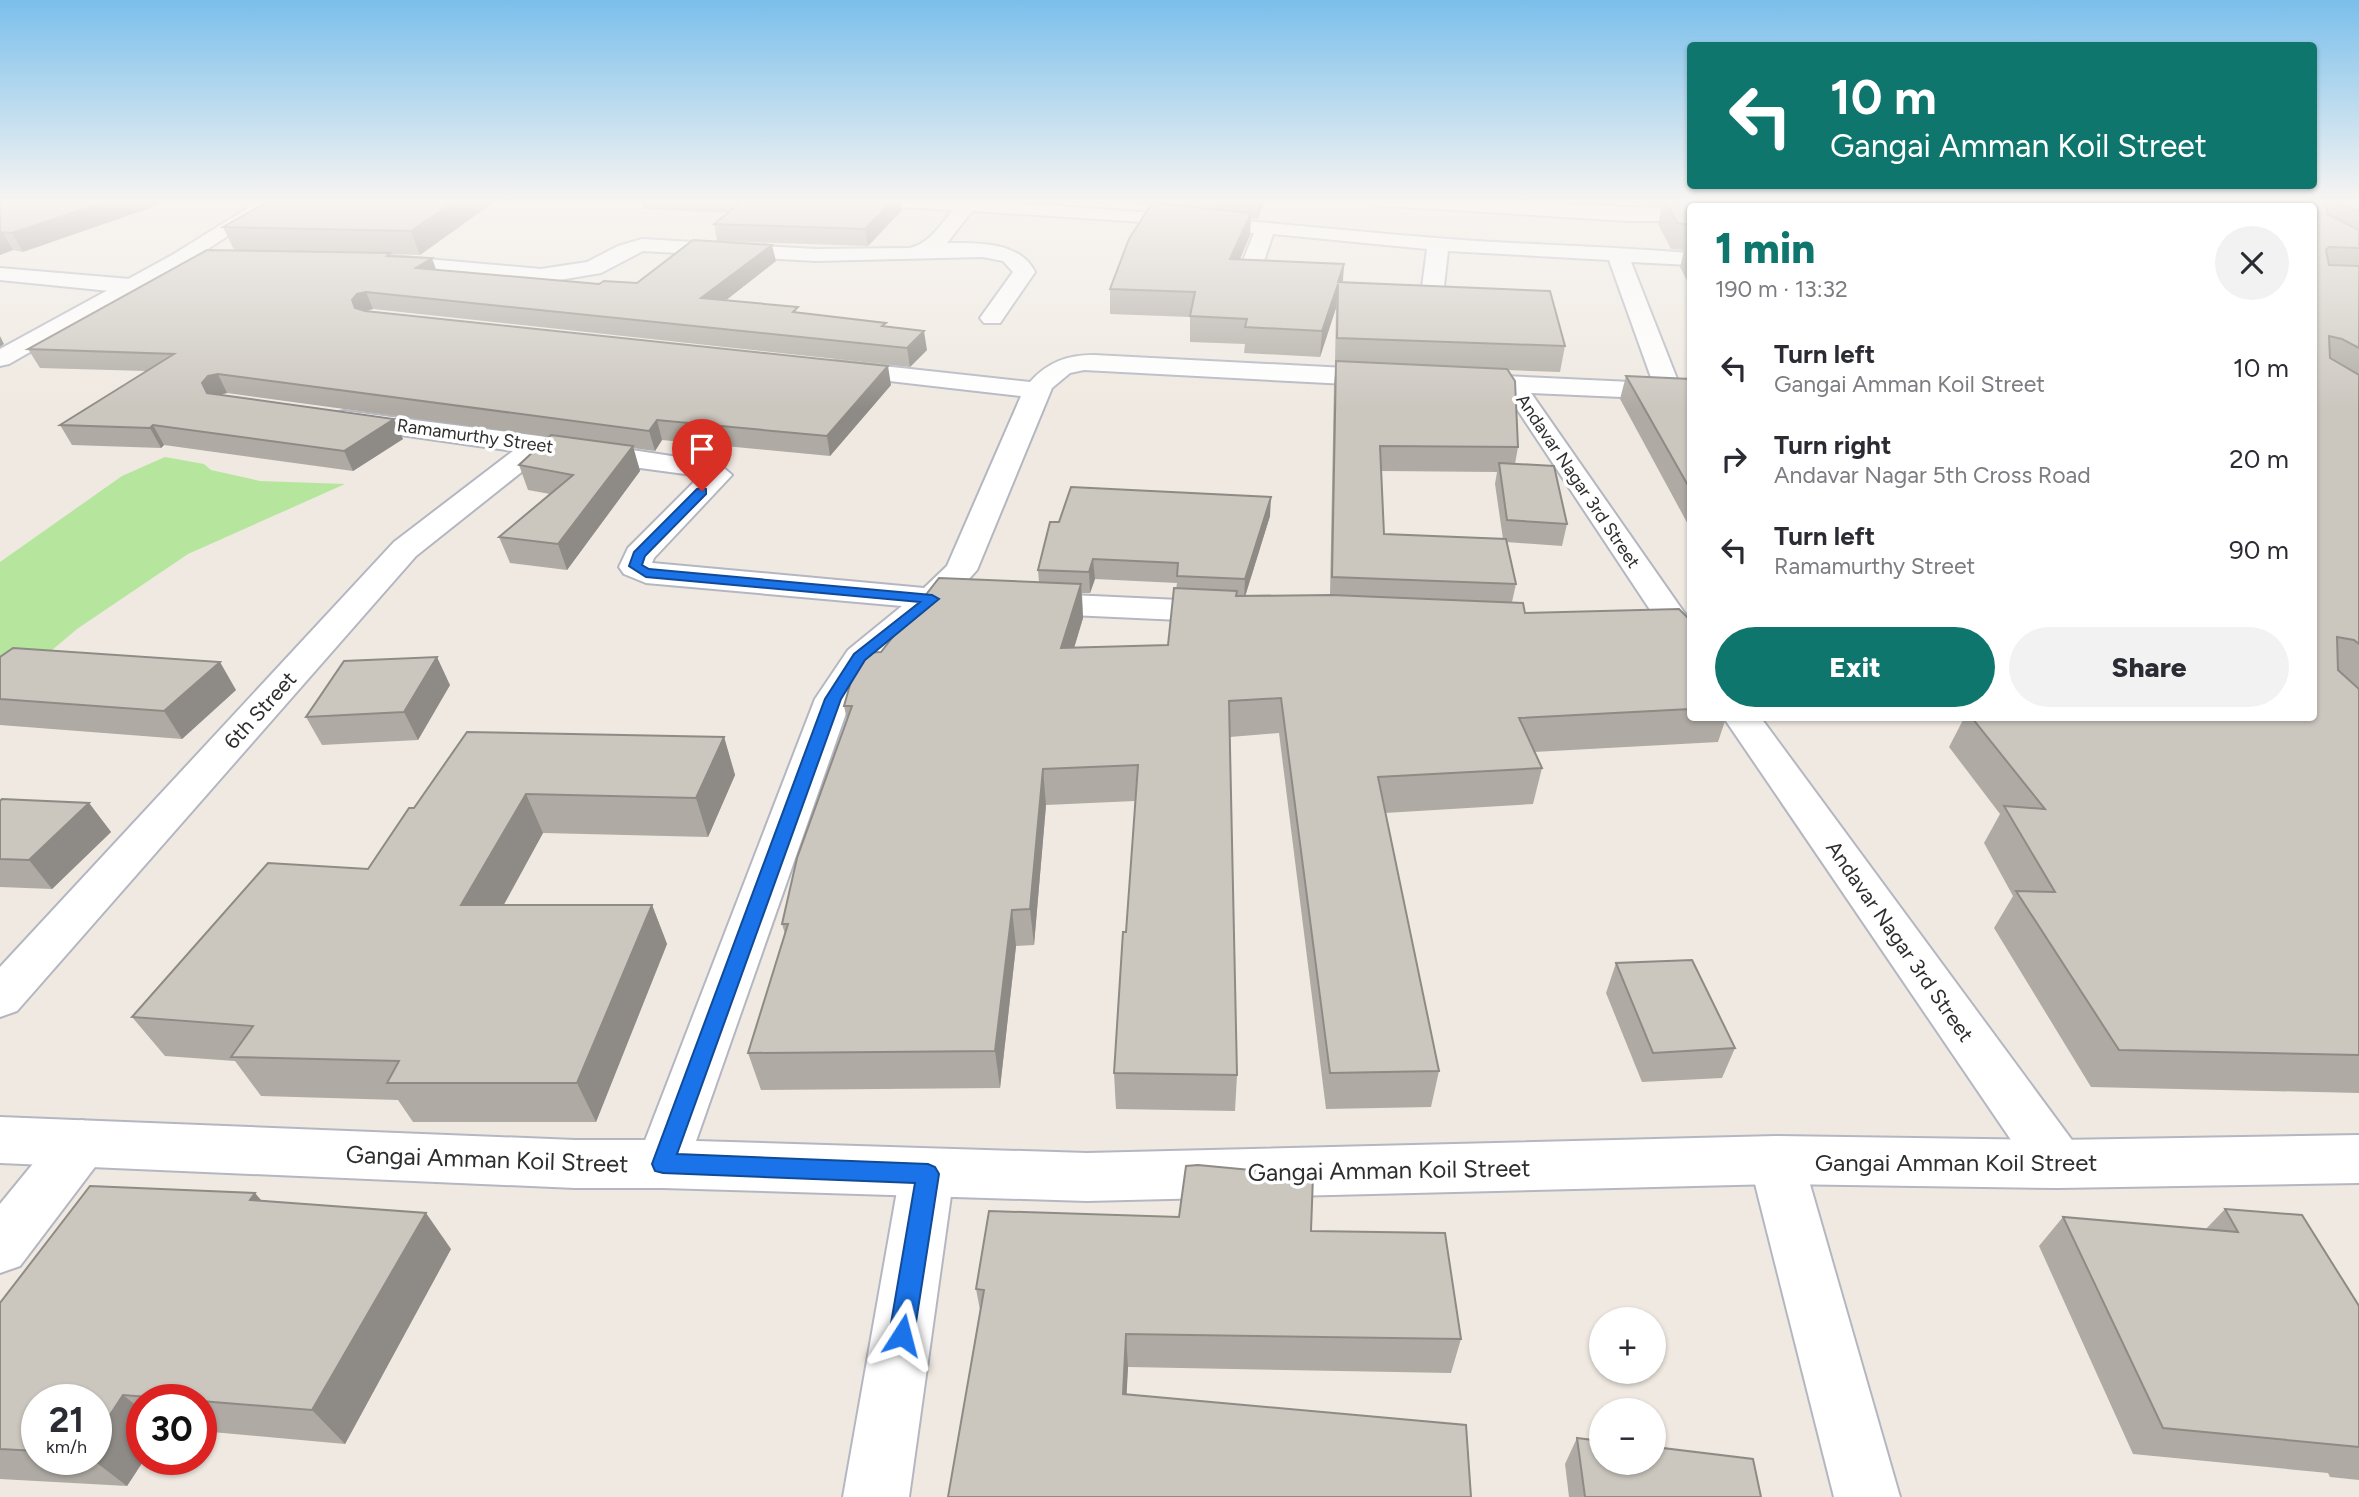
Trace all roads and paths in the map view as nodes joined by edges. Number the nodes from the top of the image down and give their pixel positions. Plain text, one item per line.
1 (161, 269) edge
2 (472, 269) edge
3 (587, 269) edge
4 (1024, 269) edge
5 (1251, 269) edge
6 (1435, 269) edge
7 (1624, 269) edge
8 (1249, 273) edge
9 (0, 274) edge
10 (130, 286) junction
11 (1431, 303) edge
12 (992, 318) dead end
13 (0, 359) edge
14 (815, 366) edge
15 (1415, 380) edge
16 (1443, 381) edge
17 (1513, 385) junction
18 (1036, 390) junction
19 (1680, 391) edge
20 (322, 416) edge
21 (539, 444) junction
22 (932, 599) junction
23 (1251, 613) edge
24 (1639, 629) edge
25 (1685, 638) edge
26 (1744, 721) edge
27 (0, 998) edge
28 (0, 1140) edge
29 (82, 1143) junction
30 (2359, 1159) edge
31 (1776, 1160) junction
32 (663, 1164) junction
33 (2058, 1164) junction
34 (928, 1174) junction
35 (0, 1247) edge
36 (876, 1497) edge
37 (1867, 1497) edge

1 - 10 street
2 - 3 street
4 - 12 street
5 - 8 street
6 - 11 street
7 - 19 street
9 - 10 street
10 - 13 street
14 - 18 street
15 - 18 street
16 - 17 street
17 - 19 street
17 - 25 street, Andavar Nagar 3rd Street
18 - 22 street
20 - 21 street, Ramamurthy Street
21 - 22 street, Ramamurthy Street
21 - 27 street, 6th Street
22 - 23 street
22 - 32 street
24 - 25 street
26 - 33 street, Andavar Nagar 3rd Street
28 - 29 street, Gangai Amman Koil Street
29 - 32 street, Gangai Amman Koil Street
29 - 35 street
30 - 33 street, Gangai Amman Koil Street
31 - 33 street, Gangai Amman Koil Street
31 - 34 street, Gangai Amman Koil Street
31 - 37 street
32 - 34 street, Gangai Amman Koil Street
34 - 36 street

